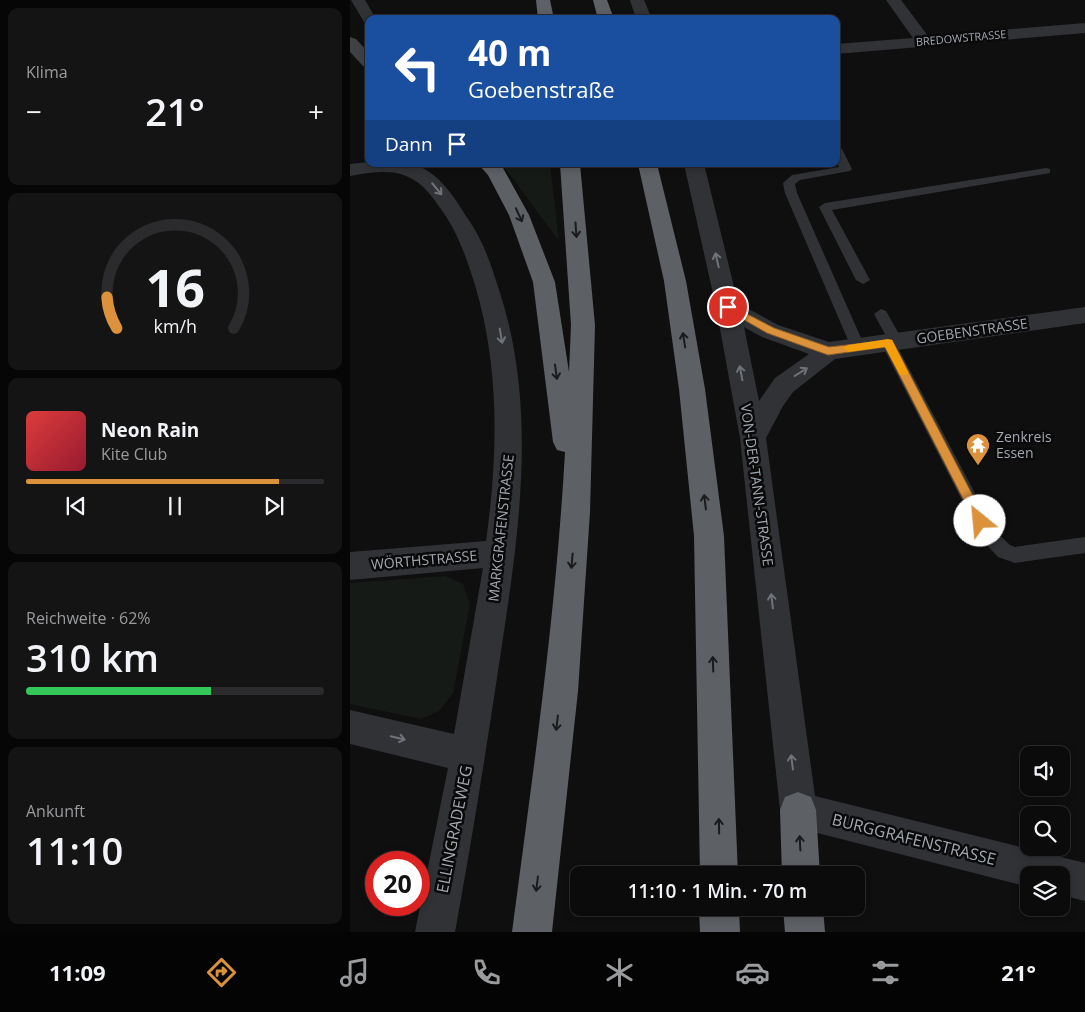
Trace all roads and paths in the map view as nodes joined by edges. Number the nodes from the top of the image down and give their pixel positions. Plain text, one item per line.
1 (358, 0) edge
2 (542, 0) edge
3 (600, 0) edge
4 (637, 0) edge
5 (892, 0) edge
6 (367, 15) edge
7 (545, 15) edge
8 (605, 15) edge
9 (643, 15) edge
10 (1085, 28) edge
11 (923, 41) junction
12 (350, 42) edge
13 (840, 48) edge
14 (365, 59) edge
15 (840, 158) edge
16 (373, 167) edge
17 (400, 167) edge
18 (490, 167) edge
19 (570, 167) edge
20 (648, 167) edge
21 (695, 167) edge
22 (350, 170) edge
23 (1046, 171) dead end
24 (863, 280) dead end
25 (728, 307) junction
26 (881, 314) dead end
27 (1085, 315) edge
28 (892, 342) junction
29 (858, 347) junction
30 (828, 351) junction
31 (753, 438) junction
32 (576, 512) junction
33 (1085, 545) edge
34 (498, 553) junction
35 (350, 566) edge
36 (350, 727) edge
37 (468, 754) junction
38 (798, 810) junction
39 (719, 866) edge
40 (801, 866) edge
41 (1024, 866) edge
42 (1070, 878) edge
43 (1085, 882) edge
44 (720, 916) edge
45 (804, 916) edge
46 (435, 932) edge
47 (532, 932) edge
48 (720, 932) edge
49 (805, 932) edge

1 - 6 street
2 - 7 highway
3 - 8 highway
4 - 9 street
5 - 11 street
10 - 11 street, BREDOWSTRASSE
11 - 13 street, BREDOWSTRASSE
12 - 14 main road
15 - 29 lane
16 - 22 street, MARKGRAFENSTRASSE
17 -> 34 street, MARKGRAFENSTRASSE
18 -> 32 highway
19 -> 32 highway
39 -> 20 highway
25 -> 21 street, VON-DER-TANN-STRASSE
23 - 24 lane
25 - 30 street, GOEBENSTRASSE
31 -> 25 street, VON-DER-TANN-STRASSE
26 - 28 lane
27 - 28 street, GOEBENSTRASSE
28 - 29 street, GOEBENSTRASSE
28 - 33 lane
29 - 30 street, GOEBENSTRASSE
31 -> 30 street
38 -> 31 street, VON-DER-TANN-STRASSE
32 -> 47 highway
34 - 35 street, WÖRTHSTRASSE
34 - 37 street, MARKGRAFENSTRASSE
36 -> 37 street
37 - 46 street, ELLINGRADEWEG
40 -> 38 highway
38 - 41 street, BURGGRAFENSTRASSE
42 - 43 street, BURGGRAFENSTRASSE
44 - 48 highway
45 - 49 highway

